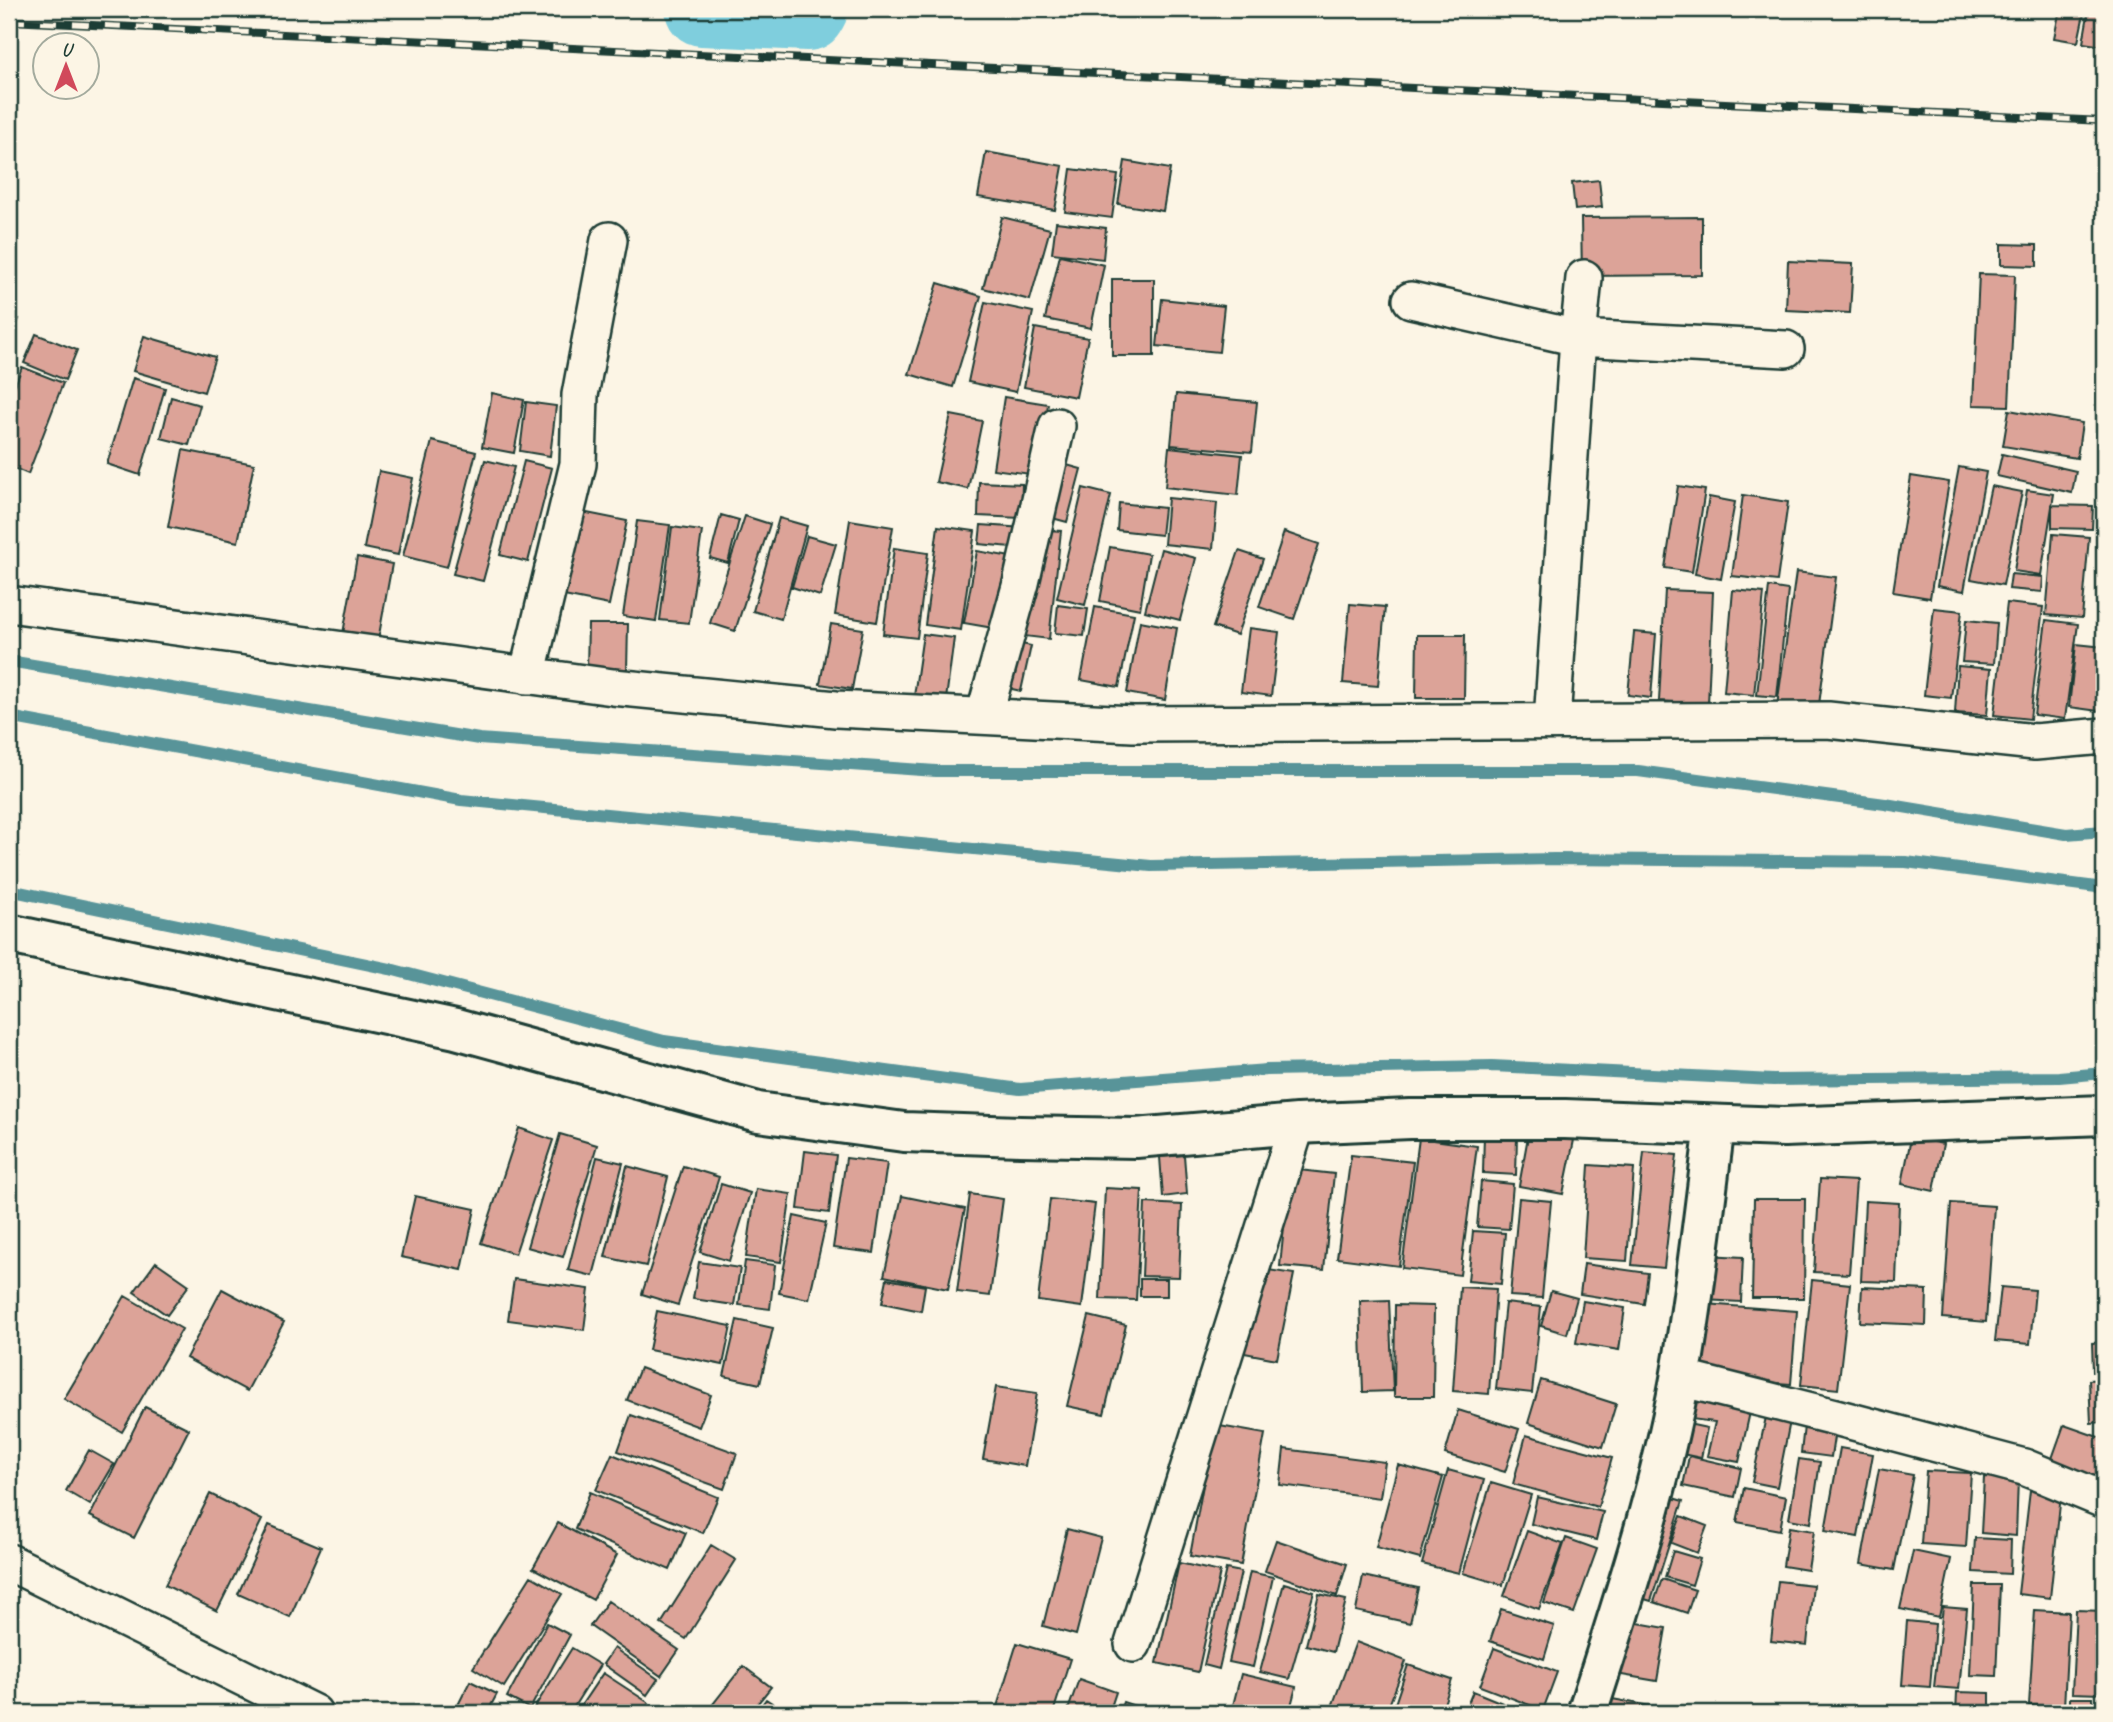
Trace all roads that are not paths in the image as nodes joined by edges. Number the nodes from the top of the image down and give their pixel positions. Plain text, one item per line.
1 (609, 240) dead end
2 (1584, 278) dead end
3 (1411, 300) dead end
4 (1578, 338) junction
5 (1786, 349) dead end
6 (1057, 425) dead end
7 (9, 604) edge
8 (527, 676) junction
9 (984, 716) junction
10 (1552, 722) junction
11 (2104, 736) edge
12 (9, 934) edge
13 (2104, 1115) edge
14 (1297, 1124) junction
15 (1715, 1125) junction
16 (1680, 1378) junction
17 (2104, 1500) edge
18 (9, 1562) edge
19 (1133, 1644) dead end
20 (314, 1713) edge
21 (1587, 1713) edge

1 - 8 street
2 - 4 street
3 - 4 street
4 - 5 street
4 - 10 street
6 - 9 street
7 - 8 street
8 - 9 street
9 - 10 street
10 - 11 street
12 - 14 street
13 - 15 street
14 - 15 street
14 - 19 street
15 - 16 street
16 - 17 street
16 - 21 street
18 - 20 street

